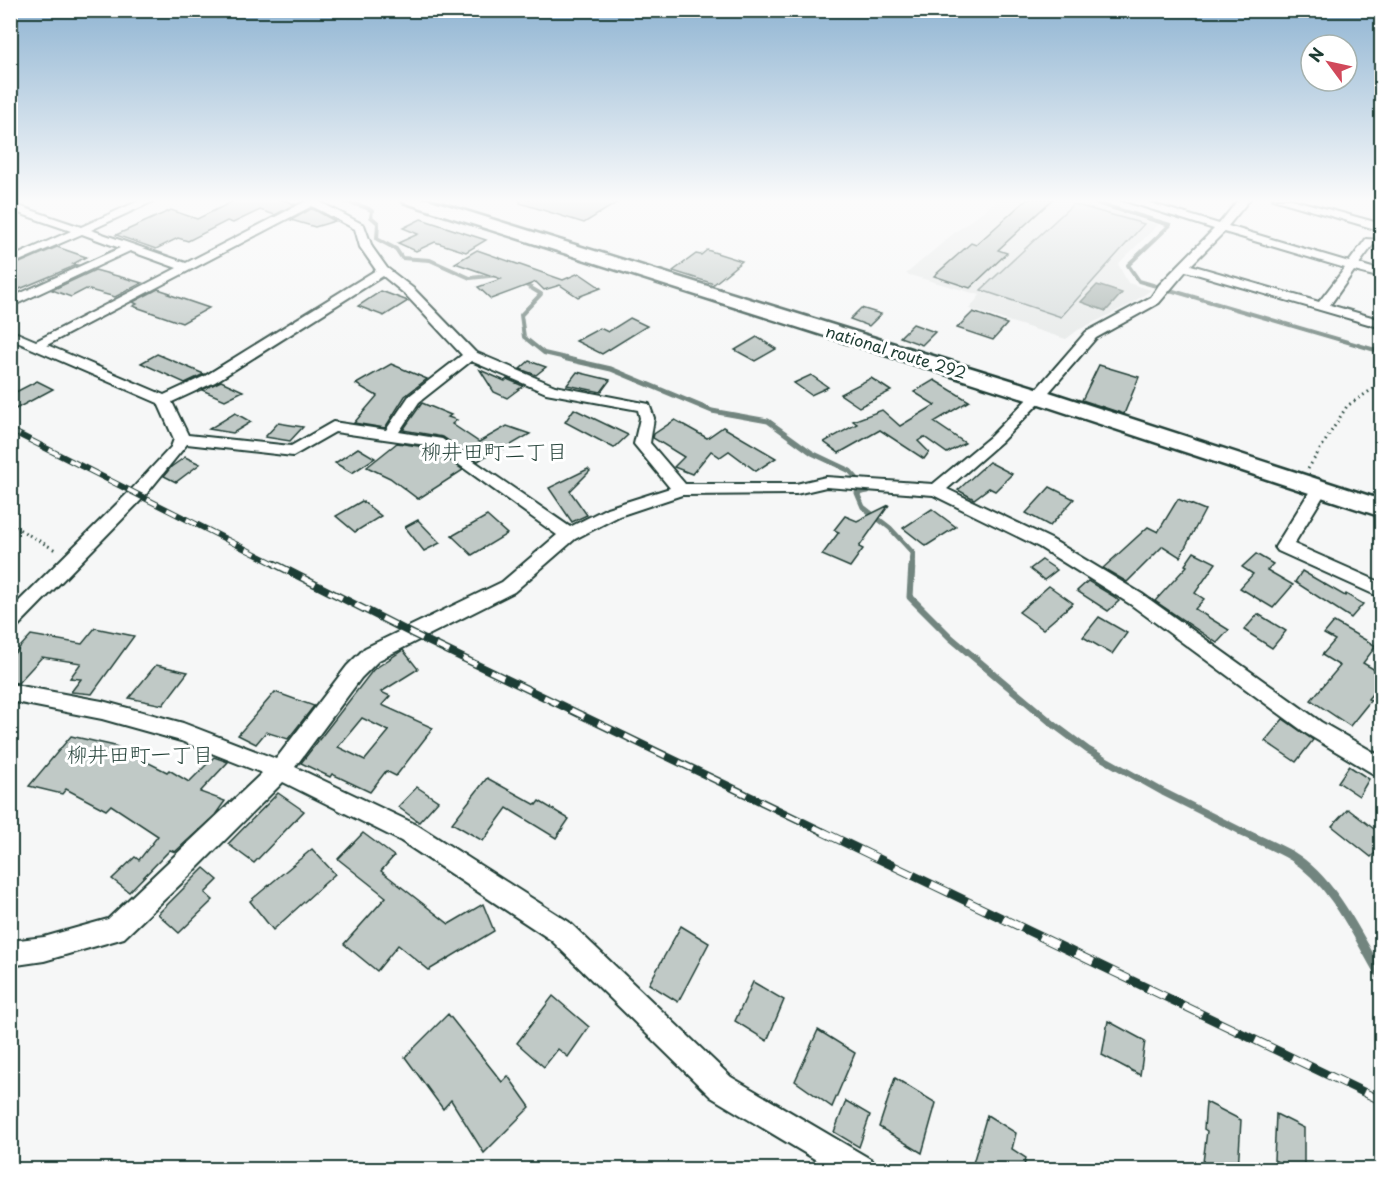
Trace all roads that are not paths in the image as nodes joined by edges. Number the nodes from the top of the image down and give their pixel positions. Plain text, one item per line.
1 (29, 254) edge
2 (116, 254) edge
3 (148, 254) edge
4 (212, 254) edge
5 (371, 254) edge
6 (585, 254) edge
7 (1196, 254) edge
8 (1311, 254) edge
9 (1361, 254) edge
10 (10, 262) edge
11 (187, 267) junction
12 (1184, 267) junction
13 (1353, 267) junction
14 (383, 271) junction
15 (1382, 275) edge
16 (14, 299) edge
17 (1322, 307) junction
18 (1382, 324) edge
19 (10, 334) edge
20 (36, 346) junction
21 (470, 355) junction
22 (1038, 396) junction
23 (164, 400) junction
24 (389, 436) junction
25 (182, 439) junction
26 (681, 490) junction
27 (936, 490) junction
28 (1319, 490) junction
29 (1382, 509) edge
30 (569, 535) junction
31 (1382, 591) edge
32 (10, 622) edge
33 (10, 692) edge
34 (1382, 769) edge
35 (280, 770) junction
36 (10, 954) edge
37 (862, 1170) edge

1 - 10 street
2 - 16 street
3 - 11 street
4 - 11 street
5 - 14 street
6 - 22 highway, national route 292
7 - 12 street
8 - 13 street
9 - 13 street
11 - 20 street
12 - 17 street
12 - 22 street
13 - 15 street
13 - 17 street
14 - 21 street
14 - 23 street
17 - 18 street
19 - 20 street
20 - 23 street
21 - 24 street
21 - 26 street
22 - 27 street
22 - 28 highway, national route 292
23 - 25 street
24 - 25 street
24 - 30 street
25 - 32 street
26 - 27 street
26 - 30 street
27 - 34 street
28 - 29 highway, national route 292
28 - 31 street
30 - 35 street
33 - 35 street
35 - 36 street
35 - 37 street

